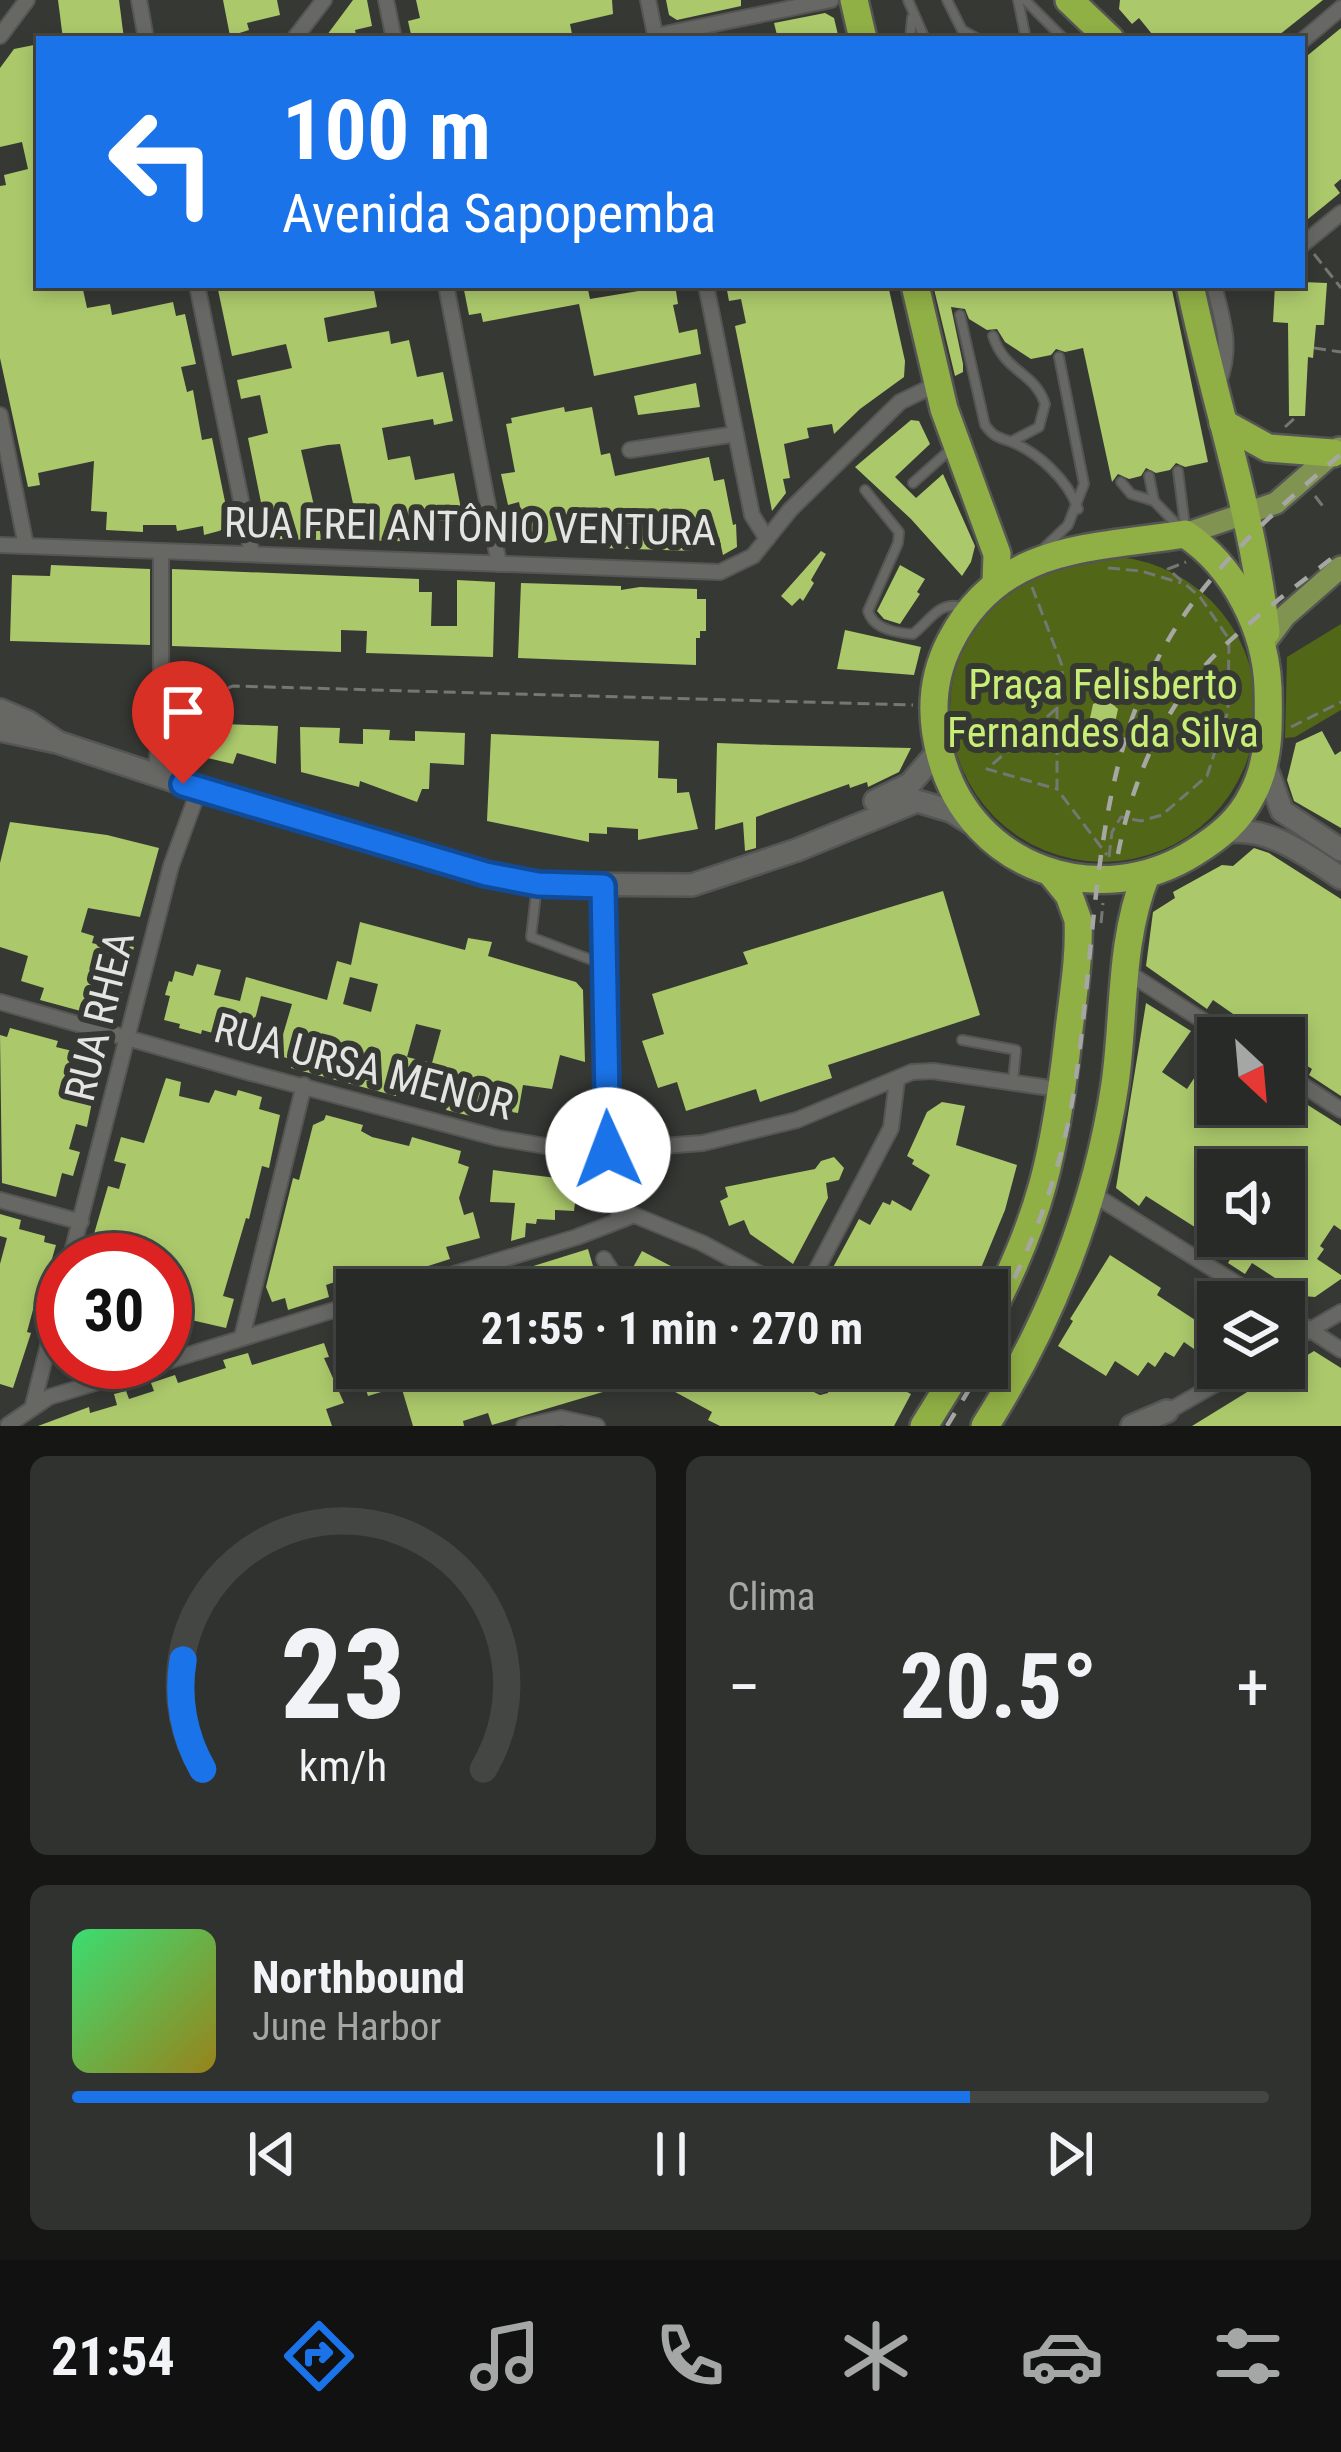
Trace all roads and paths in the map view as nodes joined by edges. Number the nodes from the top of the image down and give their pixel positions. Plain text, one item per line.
1 (139, 0) edge
2 (306, 0) edge
3 (324, 0) edge
4 (386, 0) edge
5 (648, 0) edge
6 (831, 0) edge
7 (854, 0) edge
8 (908, 0) edge
9 (947, 0) edge
10 (1021, 0) edge
11 (1069, 0) edge
12 (22, 6) edge
13 (1341, 8) edge
14 (0, 14) edge
15 (912, 16) junction
16 (310, 18) junction
17 (0, 36) edge
18 (145, 36) edge
19 (296, 36) edge
20 (393, 36) edge
21 (655, 36) edge
22 (660, 36) edge
23 (862, 36) edge
24 (910, 36) edge
25 (923, 36) edge
26 (973, 36) edge
27 (1026, 36) edge
28 (1060, 36) edge
29 (1107, 36) edge
30 (1305, 38) edge
31 (1341, 213) edge
32 (1305, 243) edge
33 (1305, 245) edge
34 (198, 288) edge
35 (447, 288) edge
36 (707, 288) edge
37 (916, 288) edge
38 (1191, 288) edge
39 (1215, 288) edge
40 (1341, 288) edge
41 (960, 315) dead end
42 (993, 336) dead end
43 (1314, 348) dead end
44 (1341, 352) edge
45 (1059, 357) dead end
46 (938, 384) junction
47 (1214, 395) junction
48 (0, 415) edge
49 (1223, 423) junction
50 (736, 434) junction
51 (1011, 441) junction
52 (958, 443) junction
53 (630, 450) dead end
54 (1337, 450) edge
55 (1178, 471) dead end
56 (1149, 476) dead end
57 (1120, 482) dead end
58 (913, 483) dead end
59 (865, 490) dead end
60 (1154, 502) junction
61 (1078, 509) junction
62 (1247, 516) junction
63 (1185, 534) junction
64 (767, 538) junction
65 (0, 545) edge
66 (26, 546) junction
67 (161, 551) junction
68 (252, 554) junction
69 (499, 564) junction
70 (1101, 567) dead end
71 (1341, 567) edge
72 (1168, 569) dead end
73 (1029, 573) junction
74 (996, 584) junction
75 (1186, 585) junction
76 (970, 610) junction
77 (1267, 647) junction
78 (1341, 702) edge
79 (161, 704) junction
80 (933, 706) junction
81 (1058, 708) junction
82 (0, 710) edge
83 (0, 730) edge
84 (57, 742) junction
85 (939, 751) junction
86 (1267, 751) junction
87 (987, 769) junction
88 (976, 773) dead end
89 (156, 776) junction
90 (199, 789) junction
91 (1057, 789) junction
92 (978, 828) junction
93 (1225, 832) junction
94 (1338, 844) edge
95 (1052, 874) junction
96 (1146, 875) junction
97 (1341, 878) edge
98 (675, 883) junction
99 (538, 884) junction
100 (603, 886) junction
101 (604, 965) junction
102 (1124, 970) junction
103 (0, 1002) edge
104 (1197, 1017) edge
105 (129, 1036) junction
106 (962, 1040) dead end
107 (897, 1080) junction
108 (1013, 1082) junction
109 (304, 1085) junction
110 (1305, 1087) edge
111 (1064, 1090) junction
112 (1341, 1110) edge
113 (608, 1150) junction
114 (1091, 1193) junction
115 (0, 1200) edge
116 (619, 1218) junction
117 (81, 1222) junction
118 (78, 1233) edge
119 (604, 1259) dead end
120 (470, 1269) edge
121 (610, 1269) edge
122 (749, 1269) edge
123 (817, 1269) edge
124 (1008, 1276) edge
125 (1232, 1281) edge
126 (336, 1309) edge
127 (1341, 1312) edge
128 (1305, 1326) edge
129 (1311, 1330) junction
130 (1305, 1334) edge
131 (242, 1337) junction
132 (1341, 1350) edge
133 (192, 1353) edge
134 (37, 1389) edge
135 (82, 1389) edge
136 (941, 1389) edge
137 (1206, 1389) edge
138 (33, 1405) junction
139 (1167, 1411) junction
140 (0, 1418) edge
141 (9, 1425) edge
142 (524, 1426) edge
143 (597, 1426) edge
144 (924, 1426) edge
145 (986, 1426) edge
146 (1132, 1426) edge
147 (1148, 1426) edge

1 - 18 street
2 - 16 street
3 - 16 street
4 - 20 street
5 - 21 street
6 - 22 street
7 - 23 highway
8 - 15 lane
9 - 26 lane
10 - 27 lane
10 - 28 lane
11 - 29 highway
12 - 14 street
12 - 17 street
13 - 30 street
15 - 24 lane
15 - 25 lane
16 - 19 street
31 - 32 street
33 - 40 path
34 - 68 street
35 - 69 street
36 - 50 street
37 - 46 highway
38 - 47 highway
39 - 47 street
41 - 51 lane
42 - 51 lane
43 - 44 path
45 - 61 lane
46 - 52 highway
46 - 64 street, RUA FREI ANTÔNIO VENTURA
47 - 49 highway
48 - 66 street
49 - 54 highway
49 - 62 highway
50 - 53 street
50 - 64 street
51 - 61 lane
52 - 58 lane
52 - 74 highway
54 - 62 main road
55 - 63 lane
56 - 60 lane
57 - 60 lane
59 - 76 lane
60 - 63 lane
61 - 73 lane
62 - 63 main road
62 - 77 highway
63 - 73 highway
63 - 77 highway
64 - 69 street, RUA FREI ANTÔNIO VENTURA
65 - 66 street, RUA FREI ANTÔNIO VENTURA
66 - 67 street, RUA FREI ANTÔNIO VENTURA
67 - 68 street, RUA FREI ANTÔNIO VENTURA
67 - 79 street
68 - 69 street, RUA FREI ANTÔNIO VENTURA
70 - 75 path
71 - 77 main road
72 - 75 path
73 - 74 highway
73 - 81 path
74 - 76 highway
75 - 91 path
76 - 80 highway
77 - 86 highway
78 - 86 path
79 - 80 path
79 - 89 street
80 - 85 highway
81 - 87 path
81 - 91 path
82 - 84 main road
83 - 84 main road
84 - 89 main road
85 - 92 highway
85 - 98 main road
86 - 93 highway
86 - 94 main road
87 - 88 path
87 - 91 path
89 - 90 main road
90 - 99 main road
90 - 105 street, RUA RHEA
92 - 95 highway
92 - 98 main road
93 - 96 highway
93 - 97 main road
95 - 96 highway
95 - 111 highway
96 - 102 highway
98 - 100 main road
99 - 100 main road
99 - 101 lane
100 - 101 street
101 - 113 street
102 - 104 street
102 - 114 highway
103 - 105 street, RUA URSA MENOR
105 - 109 street, RUA URSA MENOR
105 - 117 street, RUA RHEA
106 - 108 lane
107 - 108 street, RUA URSA MENOR
107 - 113 street, RUA URSA MENOR
107 - 123 street
108 - 111 street, RUA URSA MENOR
109 - 113 street, RUA URSA MENOR
109 - 131 street
110 - 112 street
111 - 124 highway
113 - 116 street
114 - 125 street
114 - 145 highway
115 - 117 street
116 - 120 street
116 - 122 street
117 - 118 street, RUA RHEA
119 - 121 street
126 - 131 street
127 - 129 street
128 - 129 street
129 - 130 street
129 - 132 street
131 - 133 street
134 - 138 street
135 - 138 street
136 - 144 highway
137 - 139 street
138 - 141 street
139 - 146 main road
139 - 147 street
140 - 141 street
142 - 143 street

